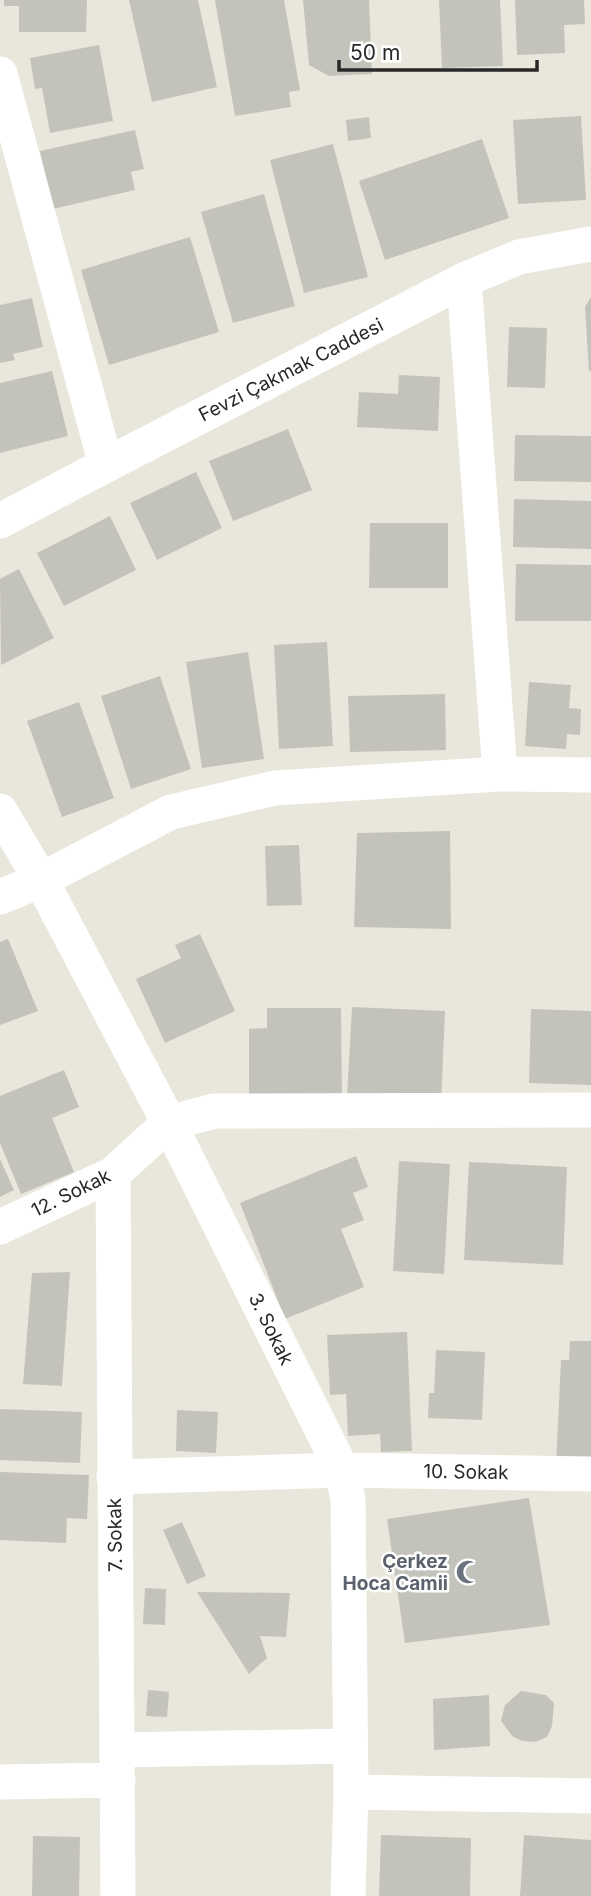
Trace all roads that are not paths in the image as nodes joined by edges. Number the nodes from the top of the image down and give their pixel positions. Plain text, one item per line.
1 (0, 74) edge
2 (591, 244) edge
3 (464, 280) junction
4 (106, 465) junction
5 (0, 521) edge
6 (500, 774) junction
7 (591, 775) edge
8 (0, 811) edge
9 (41, 880) junction
10 (0, 897) edge
11 (591, 1110) edge
12 (169, 1123) junction
13 (113, 1174) junction
14 (0, 1227) edge
15 (342, 1471) junction
16 (591, 1474) edge
17 (114, 1477) junction
18 (350, 1746) junction
19 (117, 1765) junction
20 (0, 1782) edge
21 (351, 1792) junction
22 (591, 1796) edge
23 (118, 1896) edge
24 (348, 1896) edge

1 - 4 street
2 - 3 street, Fevzi Çakmak Caddesi
3 - 4 street, Fevzi Çakmak Caddesi
3 - 6 street
4 - 5 street, Fevzi Çakmak Caddesi
6 - 7 street
6 - 9 street
8 - 9 street, 3. Sokak
9 - 10 street
9 - 12 street, 3. Sokak
11 - 12 street
12 - 13 street, 12. Sokak
12 - 15 street, 3. Sokak
13 - 14 street, 12. Sokak
13 - 17 street, 7. Sokak
15 - 16 street, 10. Sokak
15 - 17 street, 10. Sokak
15 - 18 street, 3. Sokak
17 - 19 street, 7. Sokak
18 - 19 street
18 - 21 street, 3. Sokak
19 - 20 street
19 - 23 street, 7. Sokak
21 - 22 street
21 - 24 street, 3. Sokak

